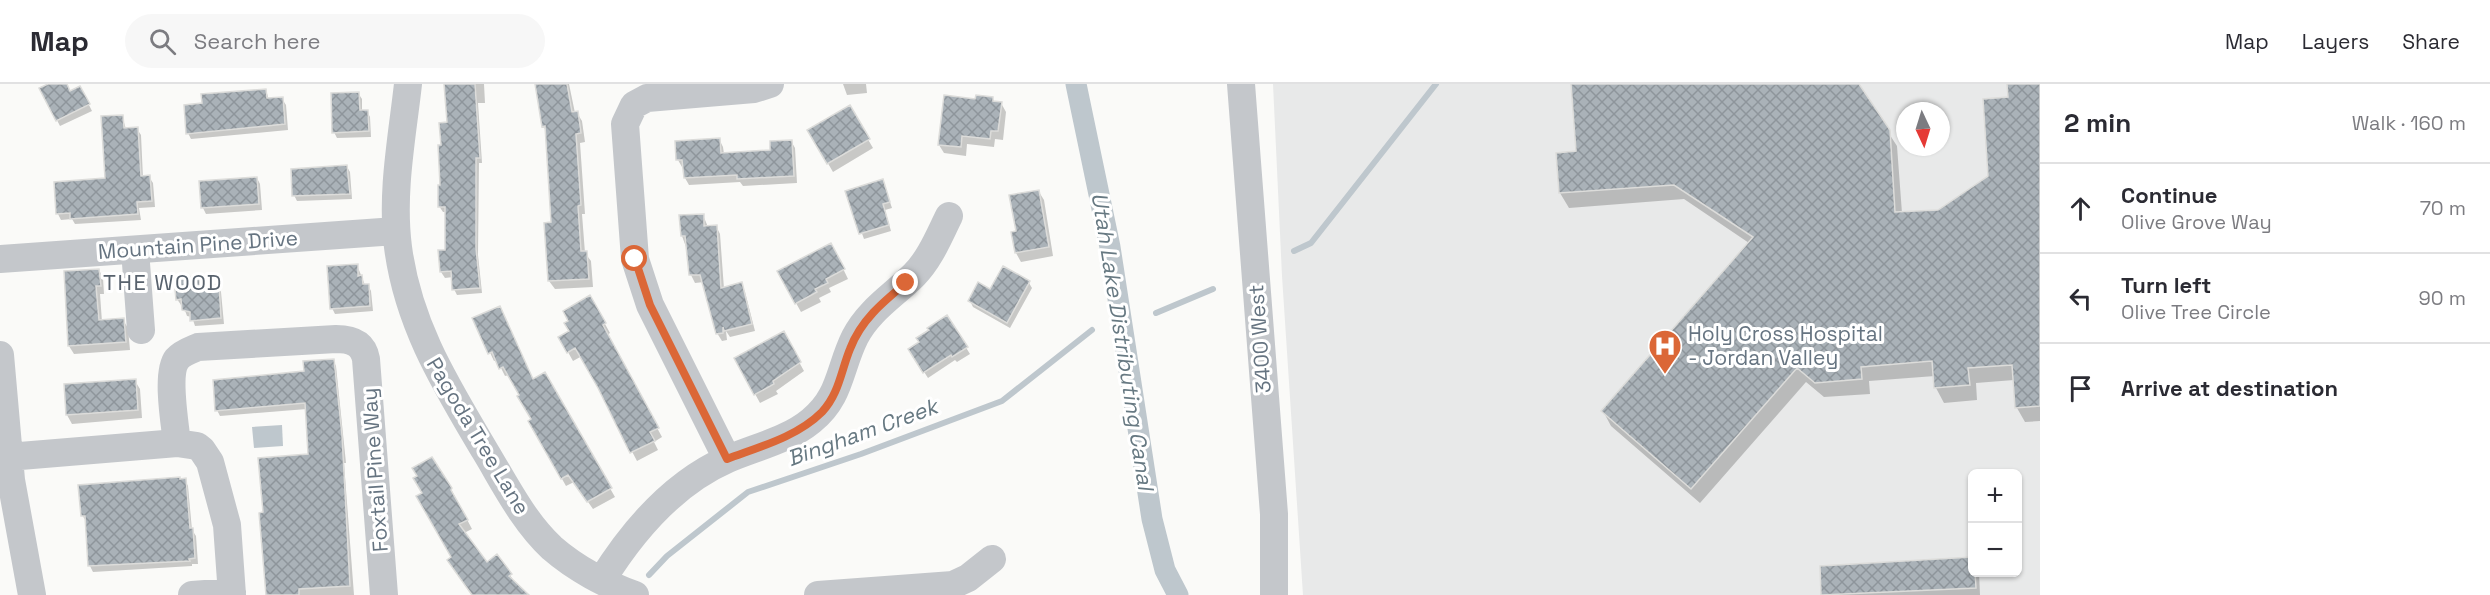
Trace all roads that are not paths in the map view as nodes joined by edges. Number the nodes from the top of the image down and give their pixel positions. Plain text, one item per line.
1 (408, 84) edge
2 (770, 84) edge
3 (1240, 84) edge
4 (949, 216) dead end
5 (396, 231) junction
6 (135, 249) junction
7 (0, 259) edge
8 (141, 330) dead end
9 (0, 356) edge
10 (177, 443) junction
11 (8, 457) junction
12 (727, 459) junction
13 (992, 559) dead end
14 (602, 580) junction
15 (232, 594) edge
16 (32, 595) edge
17 (192, 595) edge
18 (384, 595) edge
19 (635, 595) edge
20 (818, 595) edge
21 (1274, 595) edge

1 - 5 street, Pagoda Tree Lane
2 - 12 street
3 - 21 street, 3400 West
4 - 12 street
5 - 6 street, Mountain Pine Drive
5 - 14 street, Pagoda Tree Lane
6 - 7 street, Mountain Pine Drive
6 - 8 street
9 - 11 street
10 - 11 street
10 - 15 street
10 - 18 street, Foxtail Pine Way
11 - 16 street
12 - 14 street
13 - 20 street
14 - 19 street, Pagoda Tree Lane
15 - 17 street

